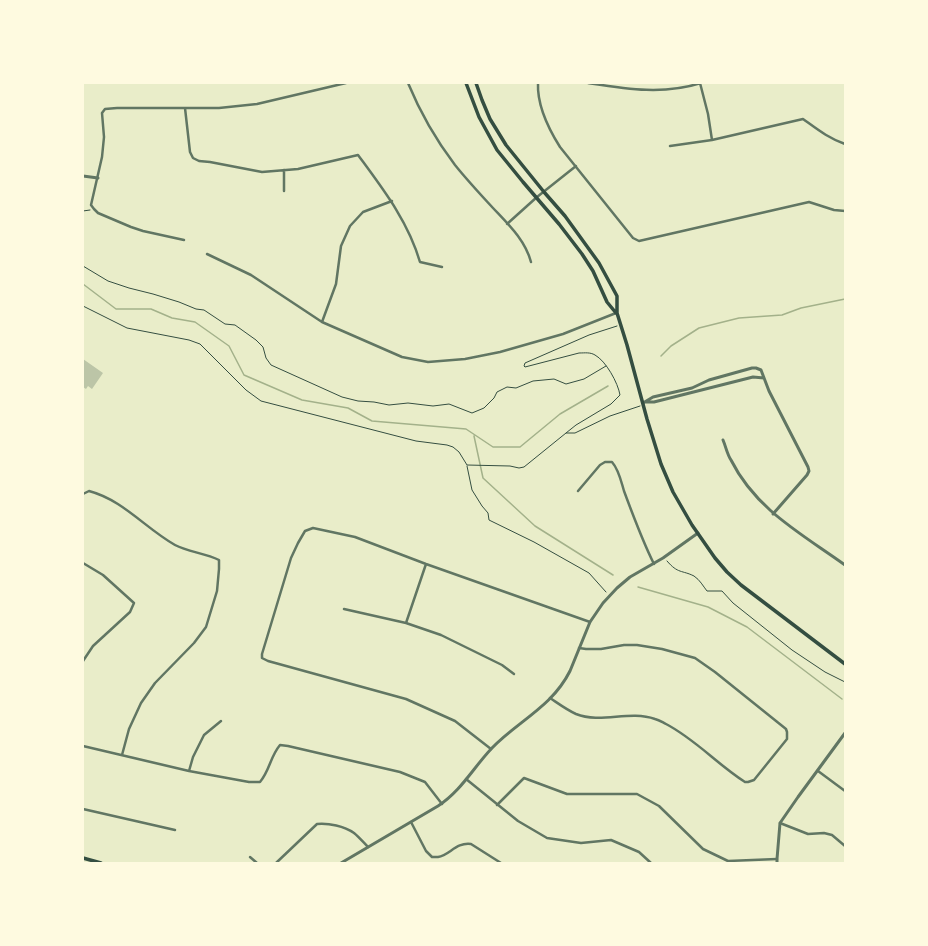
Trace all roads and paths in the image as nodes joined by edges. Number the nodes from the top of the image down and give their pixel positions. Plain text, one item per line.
1 (346, 83) edge
2 (408, 83) edge
3 (466, 83) edge
4 (476, 83) edge
5 (538, 83) edge
6 (588, 83) edge
7 (700, 83) edge
8 (185, 108) junction
9 (712, 140) junction
10 (845, 144) edge
11 (670, 146) dead end
12 (576, 166) junction
13 (284, 170) junction
14 (83, 176) edge
15 (98, 178) junction
16 (284, 191) dead end
17 (544, 192) junction
18 (537, 197) junction
19 (392, 201) junction
20 (94, 210) junction
21 (83, 211) edge
22 (845, 212) edge
23 (508, 224) junction
24 (184, 240) dead end
25 (207, 254) dead end
26 (531, 262) dead end
27 (83, 266) edge
28 (442, 267) dead end
29 (83, 306) edge
30 (617, 313) junction
31 (322, 322) junction
32 (621, 324) junction
33 (606, 366) junction
34 (733, 373) junction
35 (764, 378) junction
36 (735, 382) junction
37 (643, 404) junction
38 (566, 433) junction
39 (723, 440) dead end
40 (467, 465) junction
41 (578, 491) dead end
42 (83, 494) edge
43 (773, 514) junction
44 (698, 533) junction
45 (664, 557) junction
46 (83, 563) edge
47 (426, 564) junction
48 (654, 564) junction
49 (845, 565) edge
50 (610, 596) junction
51 (344, 609) dead end
52 (590, 622) junction
53 (406, 623) junction
54 (579, 648) junction
55 (83, 661) edge
56 (845, 664) edge
57 (514, 674) dead end
58 (845, 682) edge
59 (550, 698) junction
60 (221, 721) dead end
61 (845, 733) edge
62 (83, 746) edge
63 (491, 749) junction
64 (122, 756) junction
65 (189, 771) junction
66 (818, 771) junction
67 (466, 779) junction
68 (845, 791) edge
69 (442, 804) junction
70 (497, 805) junction
71 (83, 809) edge
72 (411, 822) junction
73 (780, 824) junction
74 (175, 830) dead end
75 (845, 846) edge
76 (368, 847) junction
77 (250, 857) dead end
78 (83, 858) edge
79 (777, 861) edge
80 (101, 863) edge
81 (257, 863) edge
82 (276, 863) edge
83 (341, 863) edge
84 (501, 863) edge
85 (651, 863) edge

1 - 8 street
2 - 23 street
3 - 18 main road
4 - 17 main road
5 - 12 street
6 - 7 street
7 - 9 street
8 - 13 street
8 - 15 street
9 - 10 street
9 - 11 street
12 - 17 street
12 - 22 street
13 - 16 street
13 - 19 street
14 - 15 street
15 - 20 street
17 - 18 street
17 - 30 main road
18 - 23 street
18 - 30 main road
19 - 28 street
19 - 31 street
20 - 21 path
20 - 24 street
23 - 26 street
25 - 31 street
27 - 33 path
29 - 40 path
30 - 31 street
30 - 32 main road
32 - 33 path
32 - 37 main road
33 - 38 path
34 - 35 street
34 - 36 street
34 - 37 street
35 - 36 street
35 - 43 street
36 - 37 street
37 - 38 path
37 - 44 main road
38 - 40 path
39 - 43 street
40 - 50 path
41 - 48 street
42 - 64 street
43 - 49 street
44 - 45 street
44 - 56 main road
45 - 48 street
45 - 58 path
46 - 55 street
47 - 52 street
47 - 53 street
47 - 63 street
48 - 50 street
50 - 52 street
51 - 53 street
52 - 54 street
53 - 57 street
54 - 59 street
54 - 59 street
59 - 63 street
60 - 65 street
61 - 66 street
62 - 64 street
63 - 67 street
64 - 65 street
65 - 69 street
66 - 68 street
66 - 73 street
67 - 69 street
67 - 70 street
69 - 72 street
70 - 79 street
70 - 85 street
71 - 74 street
72 - 76 street
72 - 84 street
73 - 75 street
73 - 79 street
76 - 82 street
76 - 83 street
77 - 81 street
78 - 80 main road

